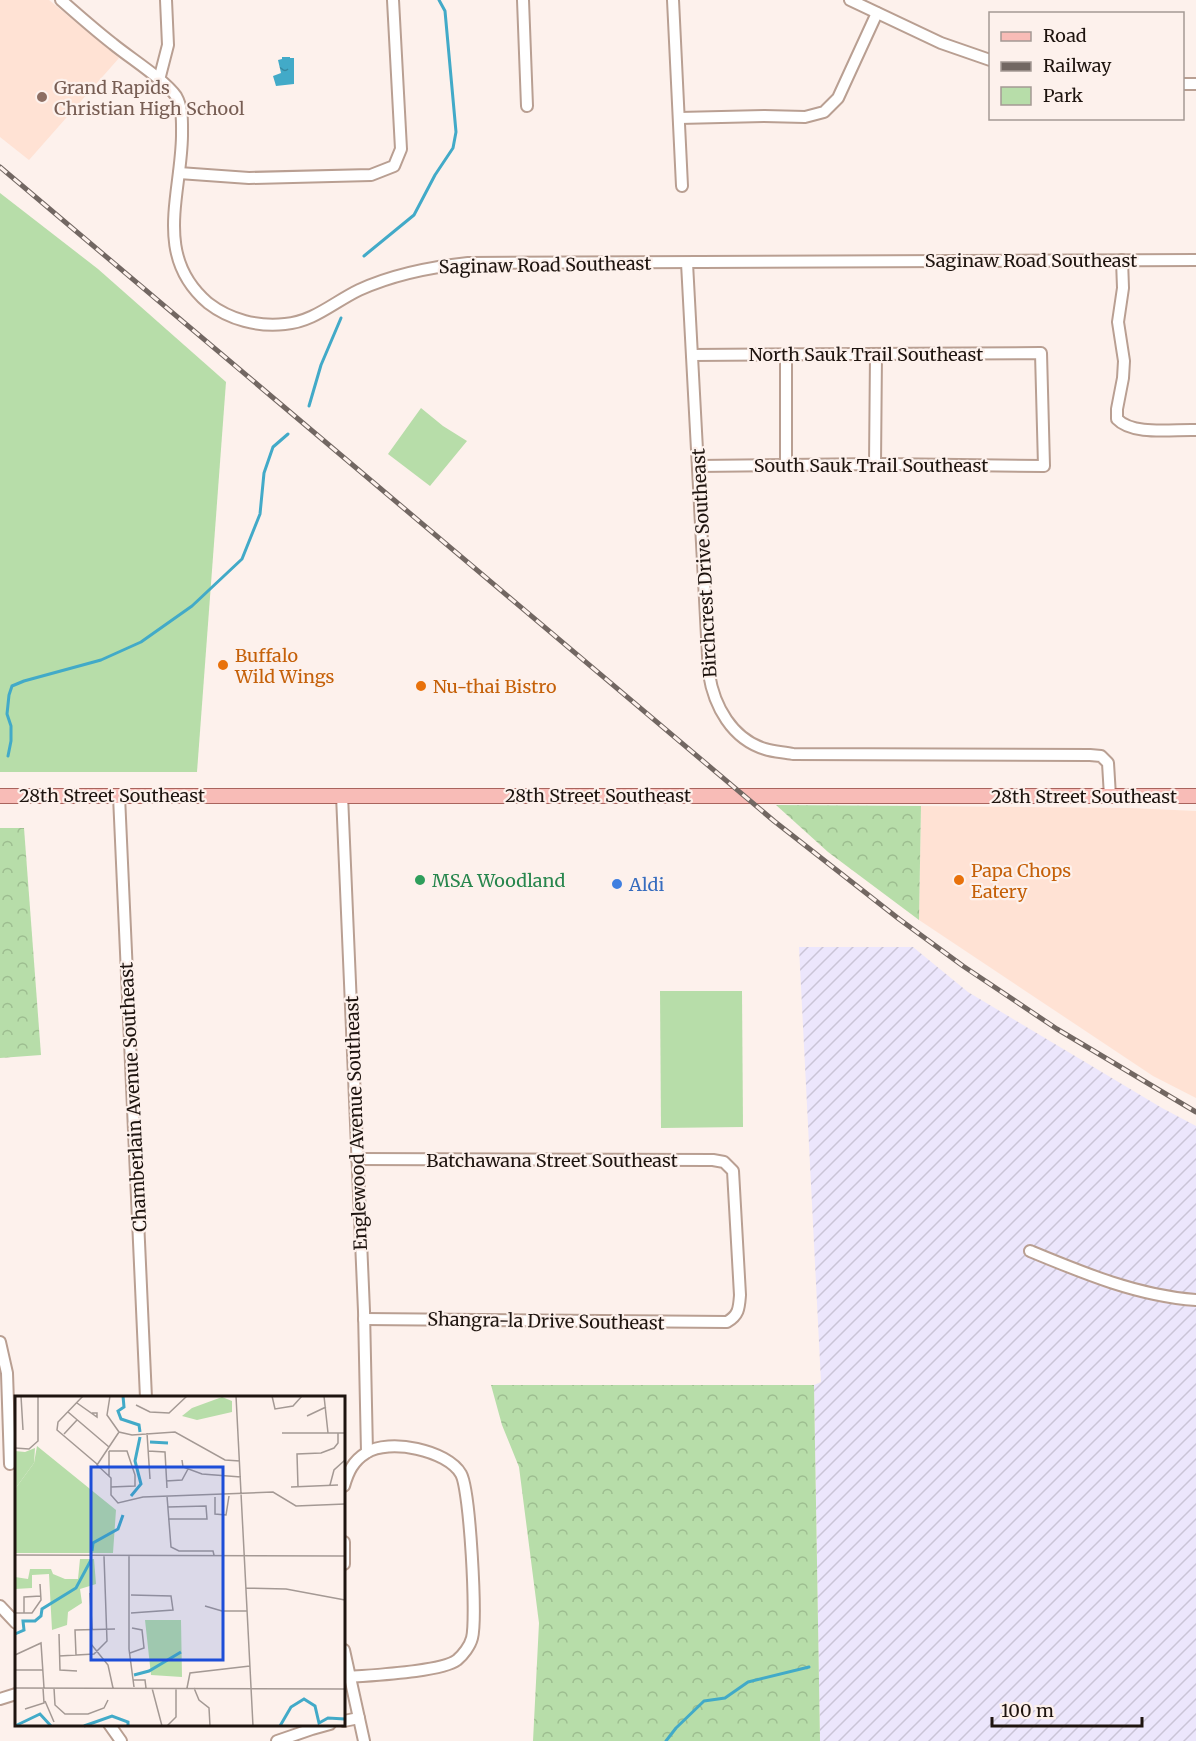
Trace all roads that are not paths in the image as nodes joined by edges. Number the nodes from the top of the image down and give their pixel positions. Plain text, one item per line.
1 (61, 0) edge
2 (166, 0) edge
3 (393, 0) edge
4 (523, 0) edge
5 (673, 0) edge
6 (850, 0) edge
7 (877, 13) junction
8 (989, 60) edge
9 (159, 80) junction
10 (527, 106) dead end
11 (679, 118) junction
12 (179, 173) junction
13 (682, 186) dead end
14 (1122, 260) junction
15 (1196, 260) edge
16 (687, 263) junction
17 (786, 354) junction
18 (876, 354) junction
19 (692, 355) junction
20 (1196, 430) edge
21 (786, 464) junction
22 (875, 464) junction
23 (698, 466) junction
24 (1044, 466) joint
25 (342, 795) junction
26 (1196, 795) edge
27 (0, 796) edge
28 (119, 796) junction
29 (1110, 796) junction
30 (357, 1159) junction
31 (1030, 1251) dead end
32 (1196, 1300) edge
33 (364, 1319) junction
34 (727, 1322) joint
35 (0, 1342) edge
36 (147, 1396) edge
37 (367, 1452) junction
38 (348, 1462) edge
39 (9, 1464) edge
40 (345, 1480) edge
41 (0, 1606) edge
42 (15, 1622) edge
43 (345, 1655) edge
44 (349, 1677) junction
45 (15, 1694) edge
46 (0, 1699) edge
47 (359, 1718) junction
48 (345, 1721) edge
49 (110, 1726) edge
50 (326, 1726) edge
51 (121, 1741) edge
52 (277, 1741) edge
53 (364, 1741) edge

1 - 9 street, Saginaw Road Southeast
2 - 9 street
3 - 12 street
4 - 10 street
5 - 11 street
6 - 7 street
7 - 8 street
7 - 11 street
9 - 12 street, Saginaw Road Southeast
11 - 13 street
12 - 16 street, Saginaw Road Southeast
14 - 15 street, Saginaw Road Southeast
14 - 16 street, Saginaw Road Southeast
14 - 20 street
16 - 19 street, Birchcrest Drive Southeast
17 - 18 street, North Sauk Trail Southeast
17 - 19 street, North Sauk Trail Southeast
17 - 21 street
18 - 22 street
18 - 24 street, North Sauk Trail Southeast
19 - 23 street, Birchcrest Drive Southeast
21 - 22 street, South Sauk Trail Southeast
21 - 23 street, South Sauk Trail Southeast
22 - 24 street, South Sauk Trail Southeast
23 - 29 street, Birchcrest Drive Southeast
25 - 28 main road, 28th Street Southeast
25 - 29 main road, 28th Street Southeast
25 - 30 street, Englewood Avenue Southeast
26 - 29 main road, 28th Street Southeast
27 - 28 main road, 28th Street Southeast
28 - 36 street, Chamberlain Avenue Southeast
30 - 33 street, Englewood Avenue Southeast
30 - 34 street, Batchawana Street Southeast
31 - 32 street
33 - 34 street, Shangra-la Drive Southeast
33 - 37 street, Englewood Avenue Southeast
35 - 39 street
37 - 38 street
37 - 44 street
38 - 40 street
41 - 42 street
43 - 44 street
44 - 47 street
45 - 46 street
47 - 48 street
47 - 53 street
49 - 51 street
50 - 52 street

